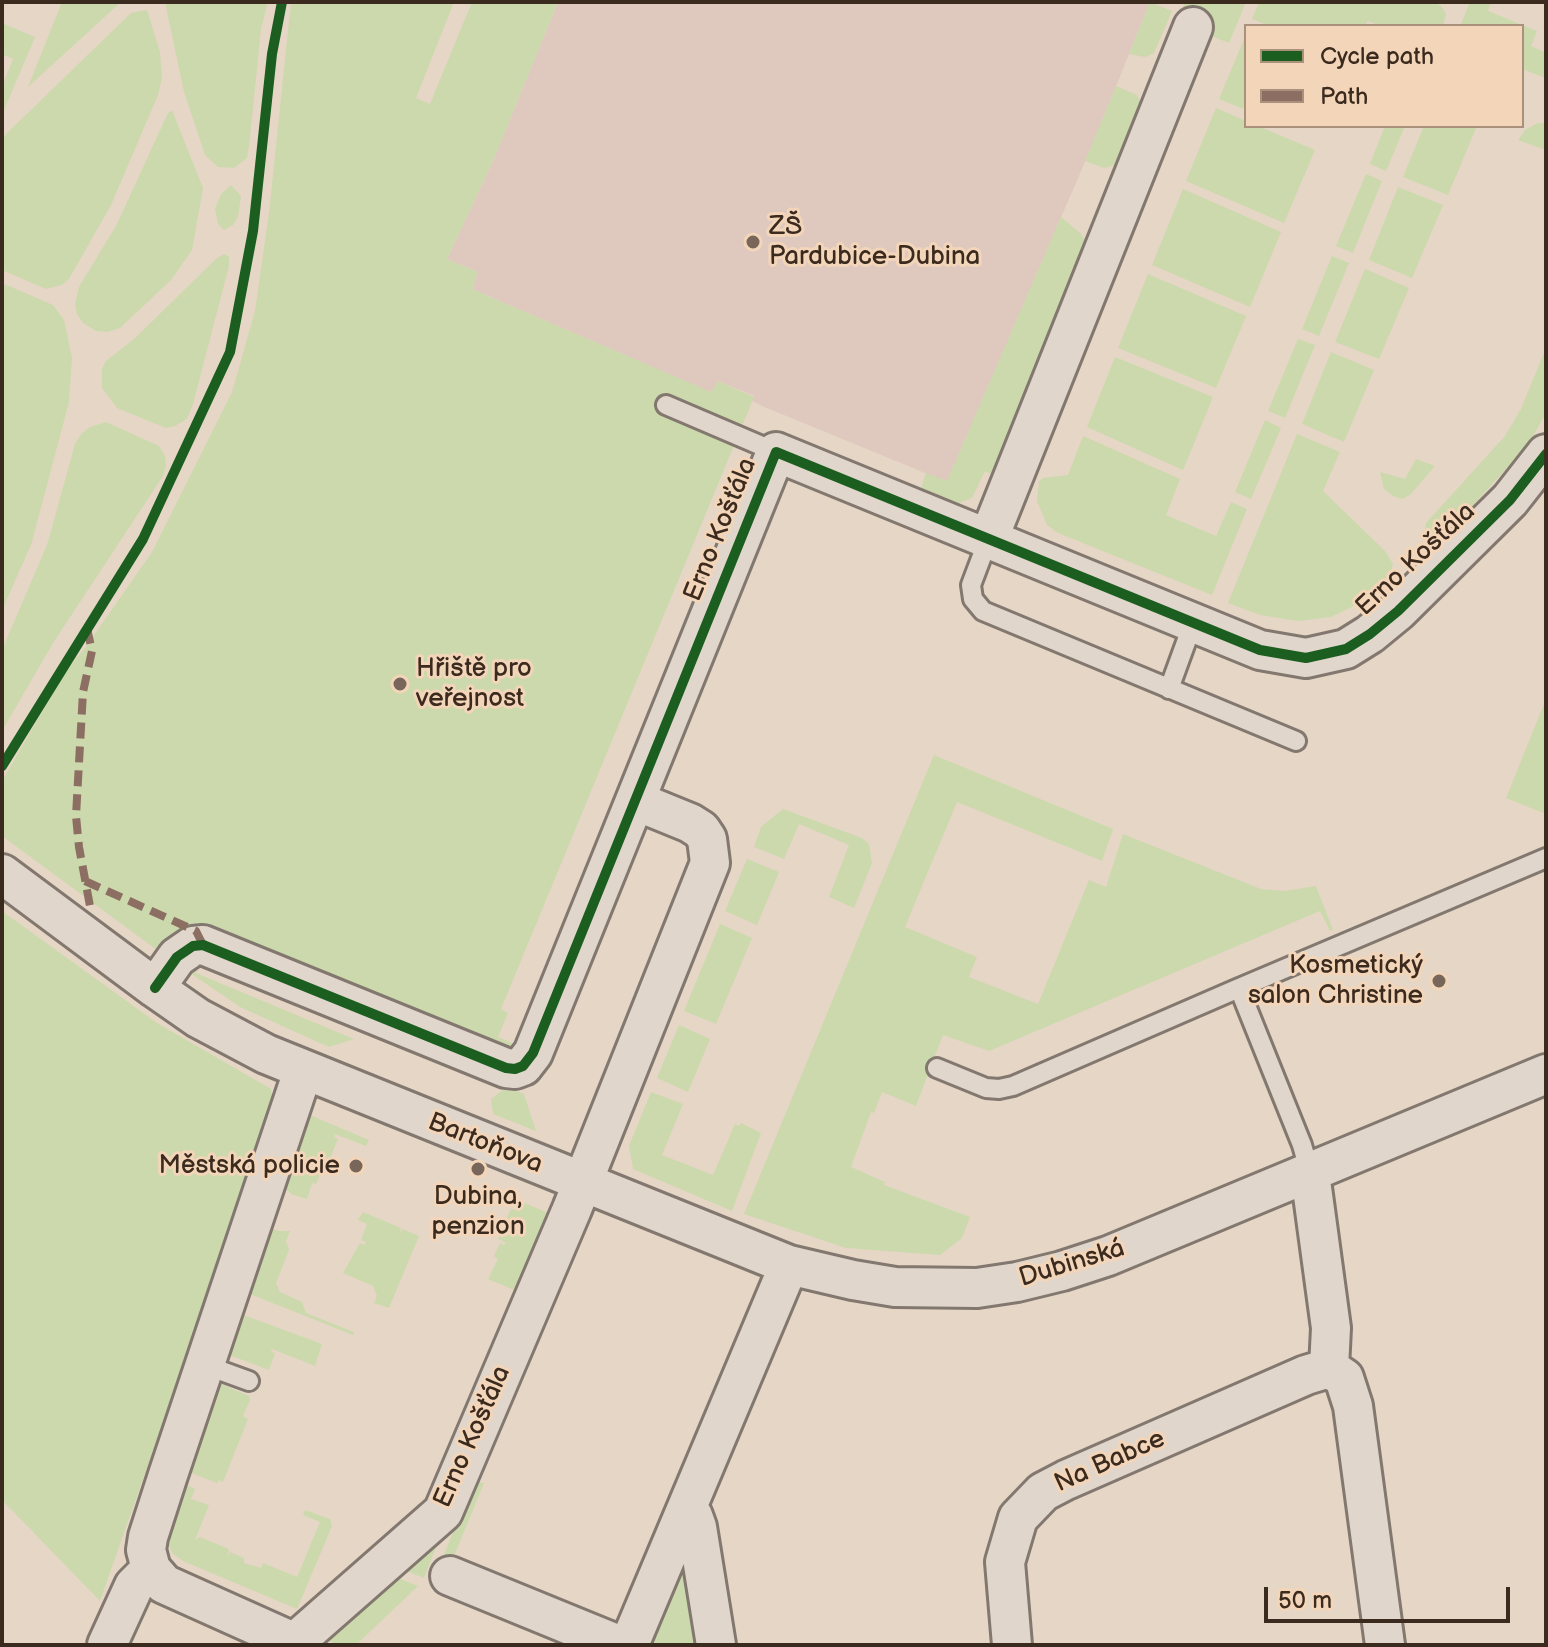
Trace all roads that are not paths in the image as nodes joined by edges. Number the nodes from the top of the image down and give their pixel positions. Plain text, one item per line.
1 (1193, 27) dead end
2 (666, 405) dead end
3 (776, 452) junction
4 (1546, 454) edge
5 (988, 540) junction
6 (1193, 623) junction
7 (1169, 689) junction
8 (1296, 741) dead end
9 (636, 801) junction
10 (1546, 858) edge
11 (2, 874) edge
12 (155, 988) junction
13 (1239, 988) junction
14 (937, 1068) dead end
15 (303, 1071) junction
16 (1546, 1074) edge
17 (1310, 1173) junction
18 (582, 1183) junction
19 (789, 1265) junction
20 (205, 1365) junction
21 (1329, 1368) junction
22 (249, 1381) dead end
23 (686, 1511) junction
24 (151, 1569) junction
25 (450, 1576) dead end
26 (298, 1643) edge
27 (107, 1645) edge
28 (619, 1645) edge
29 (629, 1645) edge
30 (716, 1645) edge
31 (1012, 1645) edge
32 (1385, 1645) edge

1 - 5 street
2 - 3 lane
3 - 5 street, Erno Košťála
3 - 9 street, Erno Košťála
4 - 6 street, Erno Košťála
5 - 6 street, Erno Košťála
5 - 7 lane
6 - 7 lane
7 - 8 lane
9 - 12 street, Erno Košťála
9 - 18 street
10 - 13 lane
11 - 12 street, Bartoňova
12 - 15 street, Bartoňova
13 - 14 lane
13 - 17 lane
15 - 18 street, Bartoňova
15 - 20 street
16 - 17 street, Dubinská
17 - 19 street, Dubinská
17 - 21 street
18 - 19 street, Dubinská
18 - 26 street, Erno Košťála
19 - 23 street
20 - 22 lane
20 - 24 street
21 - 31 street, Na Babce
21 - 32 street
23 - 29 street
23 - 30 street
24 - 26 street
24 - 27 street
25 - 28 street

